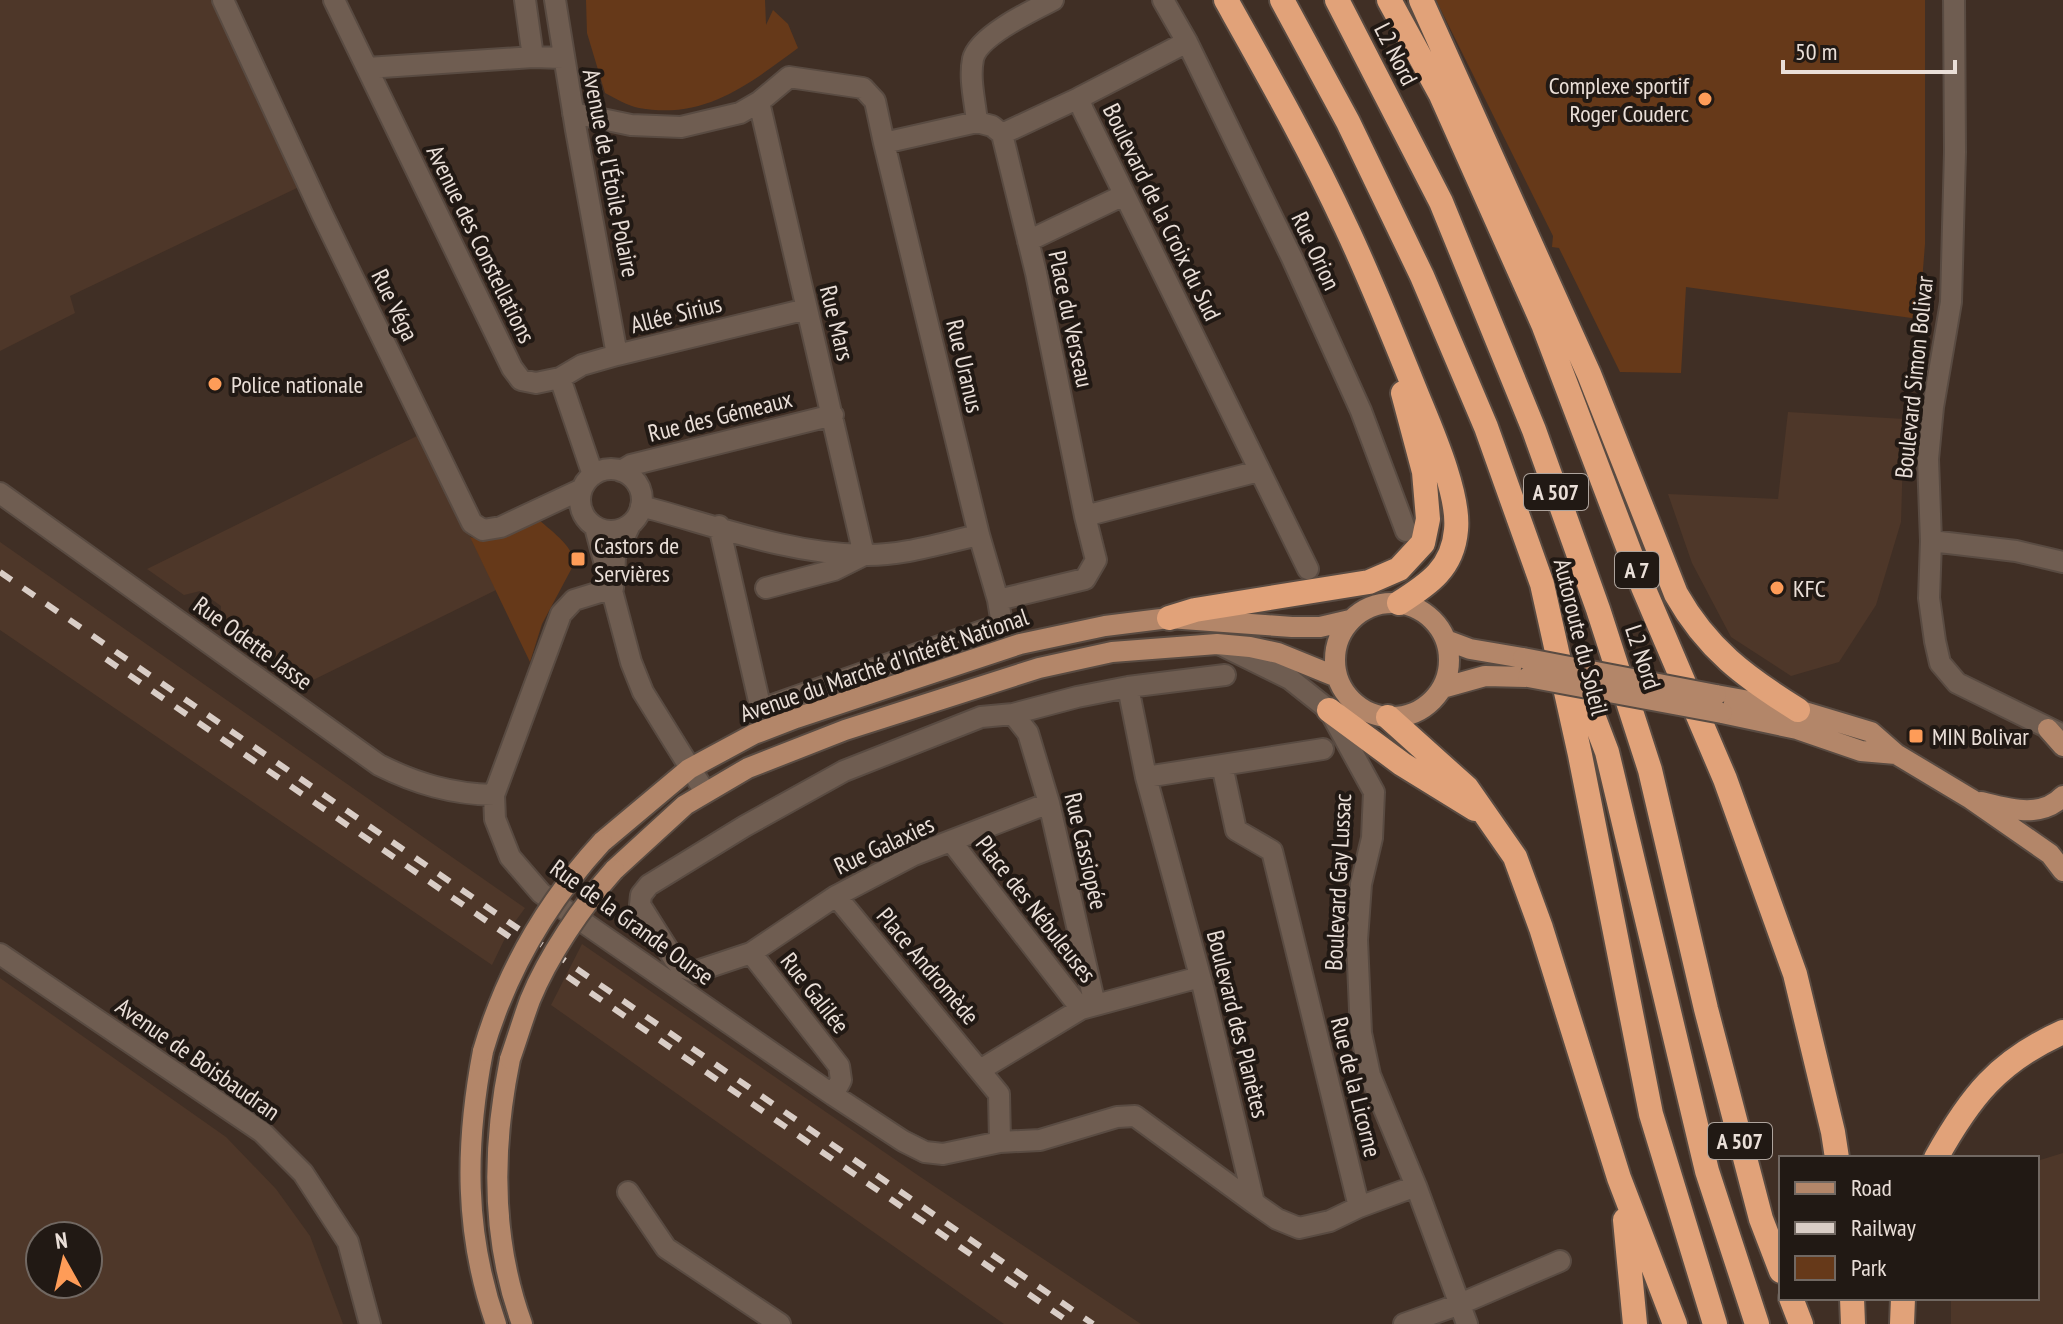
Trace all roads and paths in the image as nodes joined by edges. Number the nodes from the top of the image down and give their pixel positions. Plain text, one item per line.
1 (223, 0) edge
2 (334, 0) edge
3 (525, 0) edge
4 (555, 0) edge
5 (1053, 0) edge
6 (1163, 0) edge
7 (1226, 0) edge
8 (1282, 0) edge
9 (1337, 0) edge
10 (1389, 0) edge
11 (1421, 0) edge
12 (1954, 0) edge
13 (1187, 42) junction
14 (533, 57) junction
15 (563, 58) junction
16 (367, 68) junction
17 (1079, 98) junction
18 (759, 102) junction
19 (573, 113) junction
20 (977, 122) junction
21 (1002, 134) junction
22 (884, 143) junction
23 (1124, 195) junction
24 (1028, 241) junction
25 (807, 309) junction
26 (1382, 309) junction
27 (617, 355) junction
28 (560, 378) junction
29 (833, 415) junction
30 (621, 471) junction
31 (1259, 471) junction
32 (587, 482) junction
33 (0, 493) edge
34 (641, 506) junction
35 (1085, 516) junction
36 (630, 525) junction
37 (719, 526) junction
38 (595, 527) junction
39 (1406, 531) dead end
40 (979, 535) junction
41 (1931, 541) junction
42 (864, 555) junction
43 (2063, 562) edge
44 (1308, 569) dead end
45 (1542, 584) junction
46 (613, 588) junction
47 (766, 588) dead end
48 (998, 600) junction
49 (1399, 603) junction
50 (1169, 618) junction
51 (1350, 620) junction
52 (1446, 640) junction
53 (1217, 644) junction
54 (1526, 668) junction
55 (1225, 675) dead end
56 (1337, 677) junction
57 (1128, 687) junction
58 (1442, 688) junction
59 (1719, 704) junction
60 (1329, 710) junction
61 (1798, 710) junction
62 (1013, 714) junction
63 (1388, 717) junction
64 (2055, 732) edge
65 (2063, 746) edge
66 (1323, 749) dead end
67 (1896, 754) junction
68 (1222, 765) junction
69 (689, 769) junction
70 (1146, 777) junction
71 (705, 792) junction
72 (494, 795) junction
73 (2063, 796) edge
74 (1971, 799) junction
75 (1049, 803) junction
76 (1487, 816) junction
77 (951, 841) junction
78 (2056, 855) edge
79 (2063, 871) edge
80 (836, 896) junction
81 (751, 953) junction
82 (0, 954) edge
83 (1200, 977) junction
84 (1088, 1007) junction
85 (2063, 1032) edge
86 (980, 1070) junction
87 (833, 1095) junction
88 (1000, 1142) junction
89 (1837, 1156) edge
90 (1937, 1156) edge
91 (1619, 1178) junction
92 (1416, 1186) junction
93 (628, 1192) dead end
94 (1254, 1203) junction
95 (1359, 1207) junction
96 (1560, 1261) dead end
97 (1779, 1266) edge
98 (1792, 1300) edge
99 (1852, 1300) edge
100 (1903, 1300) edge
101 (1460, 1304) junction
102 (370, 1324) edge
103 (496, 1324) edge
104 (522, 1324) edge
105 (780, 1324) edge
106 (1404, 1324) edge
107 (1467, 1324) edge
108 (1635, 1324) edge
109 (1675, 1324) edge
110 (1715, 1324) edge
111 (1757, 1324) edge
112 (1801, 1324) edge
113 (1853, 1324) edge
114 (1902, 1324) edge

1 - 32 street, Rue Véga
2 - 16 street, Avenue des Constellations
3 - 14 street
4 - 15 street, Avenue de l'Étoile Polaire
5 - 20 street
6 - 13 street, Rue Orion
7 - 26 highway
8 - 45 highway, Autoroute du Soleil
9 - 97 highway, L2 Nord / A 507
10 - 89 highway, A 7
11 - 61 highway
12 - 41 street, Boulevard Simon Bolivar
13 - 17 street
13 - 39 street, Rue Orion
14 - 15 street
14 - 16 street
15 - 19 street, Avenue de l'Étoile Polaire
16 - 28 street, Avenue des Constellations
17 - 21 street, Boulevard de la Croix du Sud
17 - 23 street, Boulevard de la Croix du Sud
18 - 19 street
18 - 22 street
18 - 25 street, Rue Mars
19 - 27 street, Avenue de l'Étoile Polaire
20 - 21 street
20 - 22 street
21 - 24 street, Place du Verseau
22 - 40 street, Rue Uranus
23 - 24 street
23 - 31 street, Boulevard de la Croix du Sud
24 - 35 street, Place du Verseau
25 - 27 street, Allée Sirius
25 - 29 street, Rue Mars
26 - 49 highway
26 - 50 highway
27 - 28 street, Allée Sirius
28 - 32 street
29 - 30 street, Rue des Gémeaux
29 - 42 street, Rue Mars
30 - 32 street
30 - 34 street
31 - 35 street
31 - 44 street, Boulevard de la Croix du Sud
32 - 38 street
33 - 72 street, Rue Odette Jasse
34 - 36 street
34 - 37 street
35 - 48 street, Place du Verseau
36 - 38 street
36 - 46 street
37 - 42 street
37 - 48 street
38 - 46 street
40 - 42 street
40 - 48 street, Rue Uranus
41 - 43 street
41 - 64 street, Boulevard Simon Bolivar
42 - 47 street
45 - 110 highway, Autoroute du Soleil
45 - 111 highway, A 507
46 - 69 street
46 - 72 street
49 - 51 main road
49 - 52 main road
50 - 51 main road, Avenue du Marché d'Intérêt National
50 - 69 main road, Avenue du Marché d'Intérêt National
51 - 56 main road
52 - 54 main road
52 - 58 main road
53 - 56 main road, Avenue du Marché d'Intérêt National
53 - 60 street, Boulevard Gay Lussac
53 - 71 main road, Avenue du Marché d'Intérêt National
54 - 58 main road
54 - 59 main road, bridge
55 - 57 street, Rue Galilée
56 - 63 main road
57 - 62 street, Rue Galilée
57 - 70 street, Boulevard des Planètes
58 - 63 main road
59 - 61 main road
59 - 67 main road
60 - 76 highway
60 - 92 street, Boulevard Gay Lussac
61 - 67 main road
62 - 75 street, Rue Cassiopée
62 - 81 street, Rue Galilée
63 - 76 highway
64 - 65 main road
66 - 68 street
67 - 74 main road
68 - 70 street
68 - 95 street, Rue de la Licorne
69 - 71 street
69 - 103 main road, Avenue du Marché d'Intérêt National, bridge
70 - 83 street, Boulevard des Planètes
71 - 104 main road, Avenue du Marché d'Intérêt National, bridge
72 - 87 street, Rue de la Grande Ourse
73 - 74 main road
74 - 78 main road
75 - 77 street, Rue Galaxies
75 - 84 street, Rue Cassiopée
76 - 91 highway
77 - 80 street, Rue Galaxies
77 - 84 street, Place des Nébuleuses
78 - 79 main road
80 - 81 street, Rue Galaxies
80 - 86 street, Place Andromède
81 - 87 street, Rue Galilée
82 - 102 street, Avenue de Boisbaudran
83 - 84 street
83 - 94 street, Boulevard des Planètes
84 - 86 street
85 - 90 highway
86 - 88 street, Place Andromède
87 - 88 street
88 - 94 street
91 - 108 highway
91 - 109 highway
92 - 95 street
92 - 101 street, Boulevard Gay Lussac
93 - 105 street
94 - 95 street
96 - 101 street
98 - 112 highway
99 - 113 highway
100 - 114 highway
101 - 106 street
101 - 107 street, Boulevard Gay Lussac

